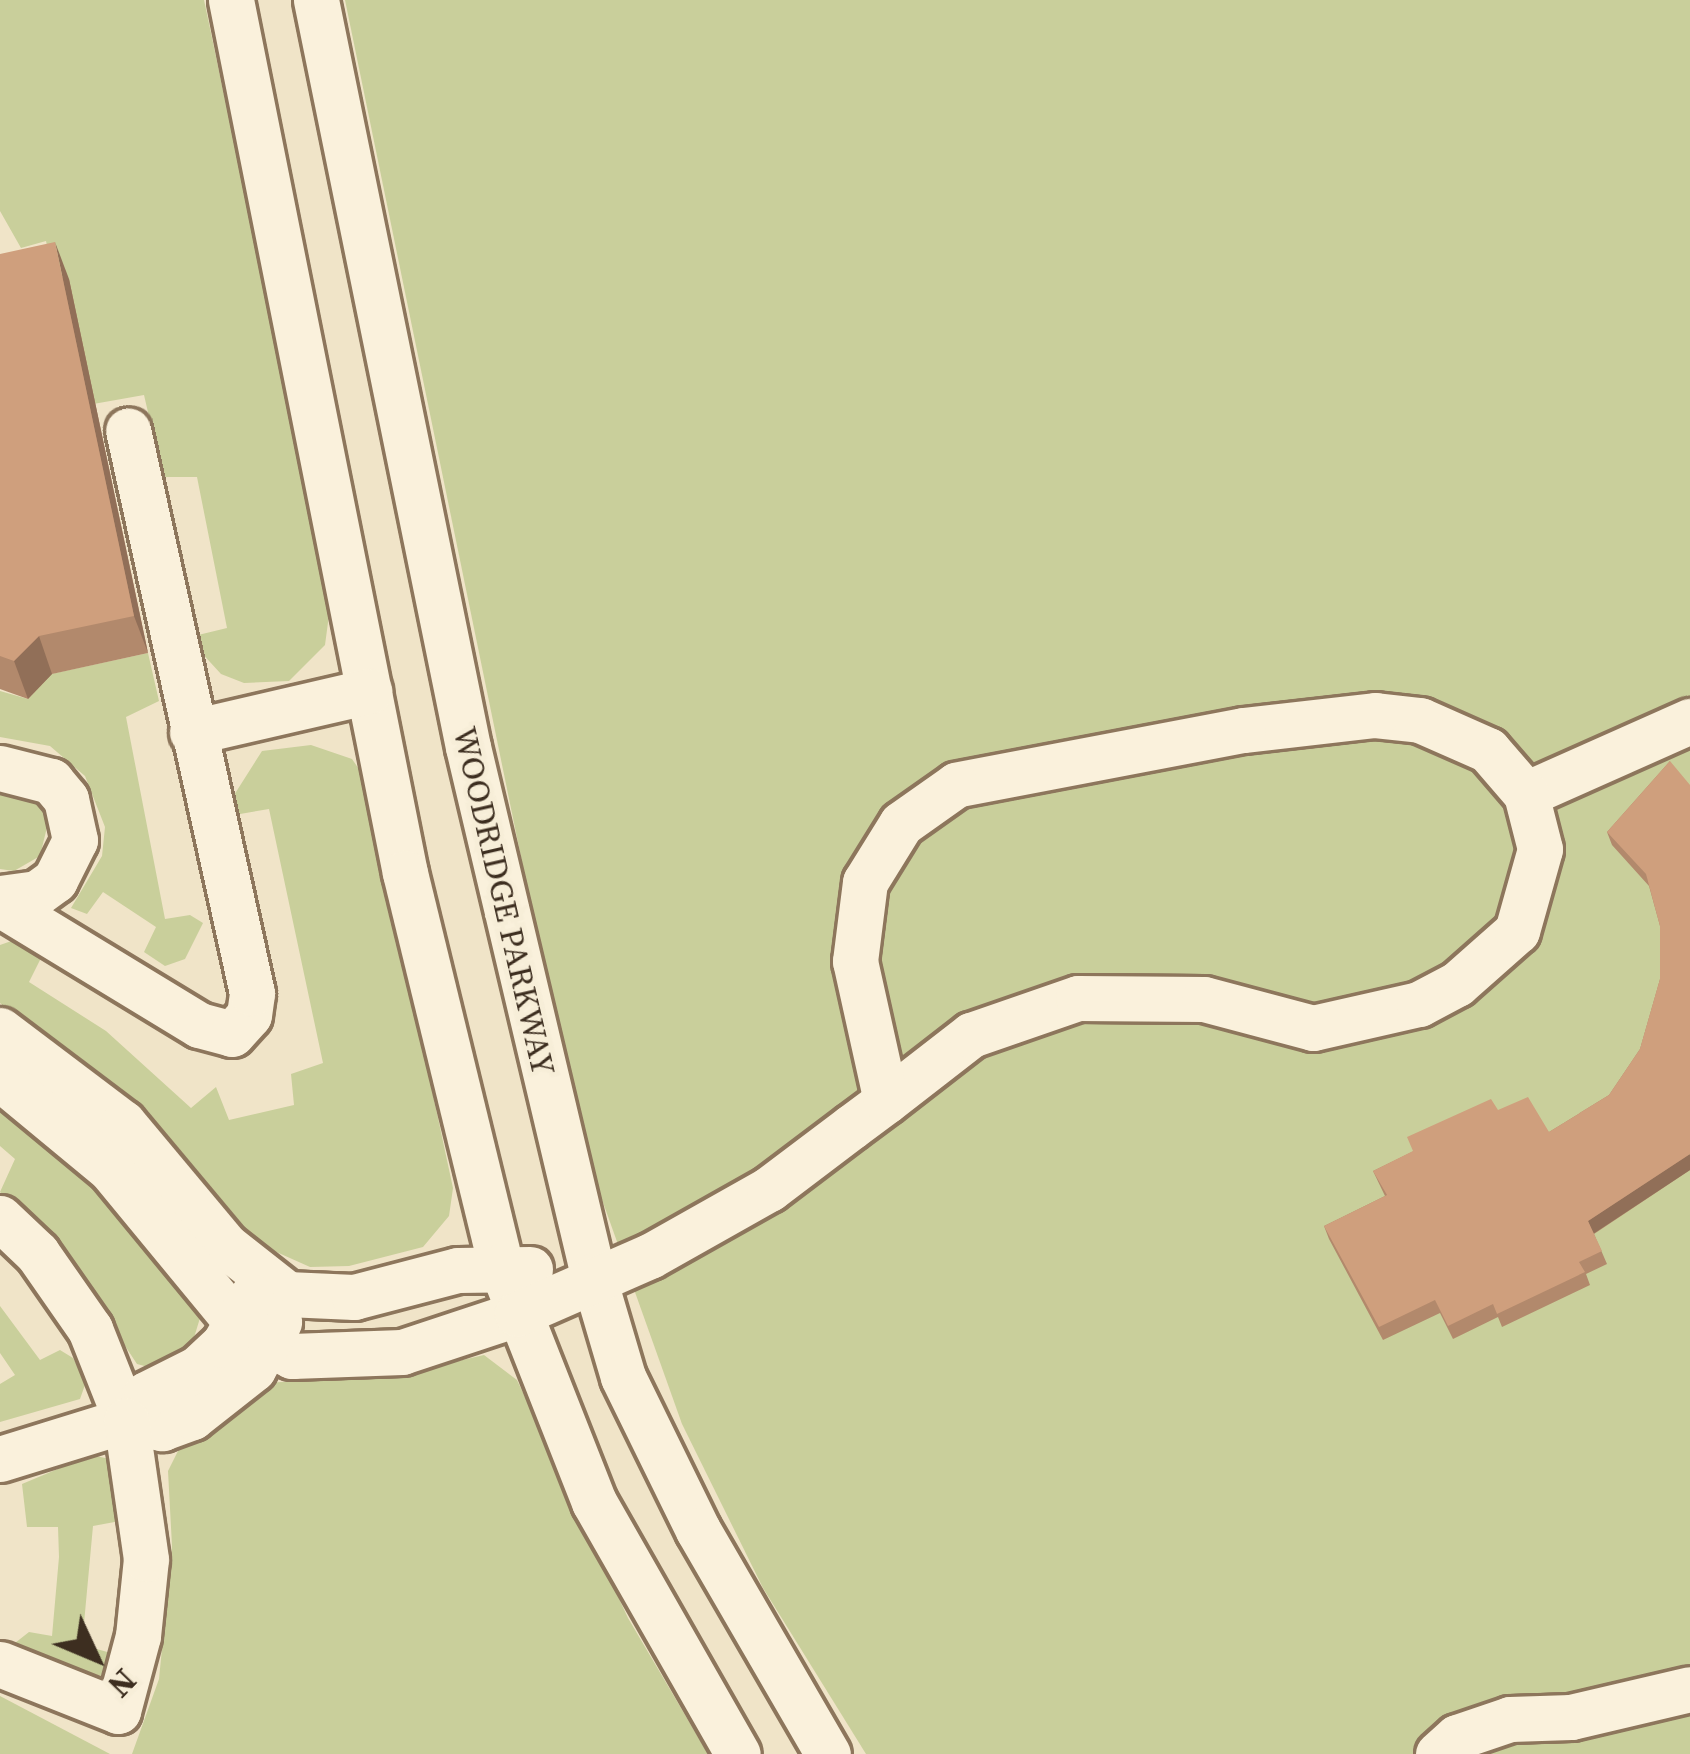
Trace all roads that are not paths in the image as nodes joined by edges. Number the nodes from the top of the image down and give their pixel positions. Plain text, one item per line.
1 (231, 0) edge
2 (316, 0) edge
3 (128, 430) dead end
4 (369, 691) junction
5 (1690, 721) edge
6 (192, 732) junction
7 (0, 768) edge
8 (1526, 794) junction
9 (0, 901) edge
10 (0, 1030) edge
11 (0, 1078) edge
12 (886, 1101) junction
13 (0, 1218) edge
14 (501, 1266) junction
15 (593, 1276) junction
16 (273, 1286) junction
17 (518, 1314) junction
18 (252, 1335) junction
19 (126, 1420) junction
20 (0, 1460) edge
21 (0, 1664) edge
22 (1690, 1689) edge
23 (737, 1754) edge
24 (827, 1754) edge
25 (1438, 1754) edge

1 - 4 street
2 - 15 street, WOODRIDGE PARKWAY
3 - 6 street
4 - 6 street
4 - 14 street
5 - 8 street
6 - 9 street
7 - 9 street
8 - 12 street
8 - 12 street
10 - 16 street
11 - 18 street
12 - 15 street
13 - 19 street
14 - 15 street
14 - 16 street
14 - 17 street
15 - 17 street
15 - 24 street, WOODRIDGE PARKWAY
16 - 18 street
17 - 18 street
17 - 23 street
18 - 19 street
19 - 20 street
19 - 21 street
22 - 25 street

